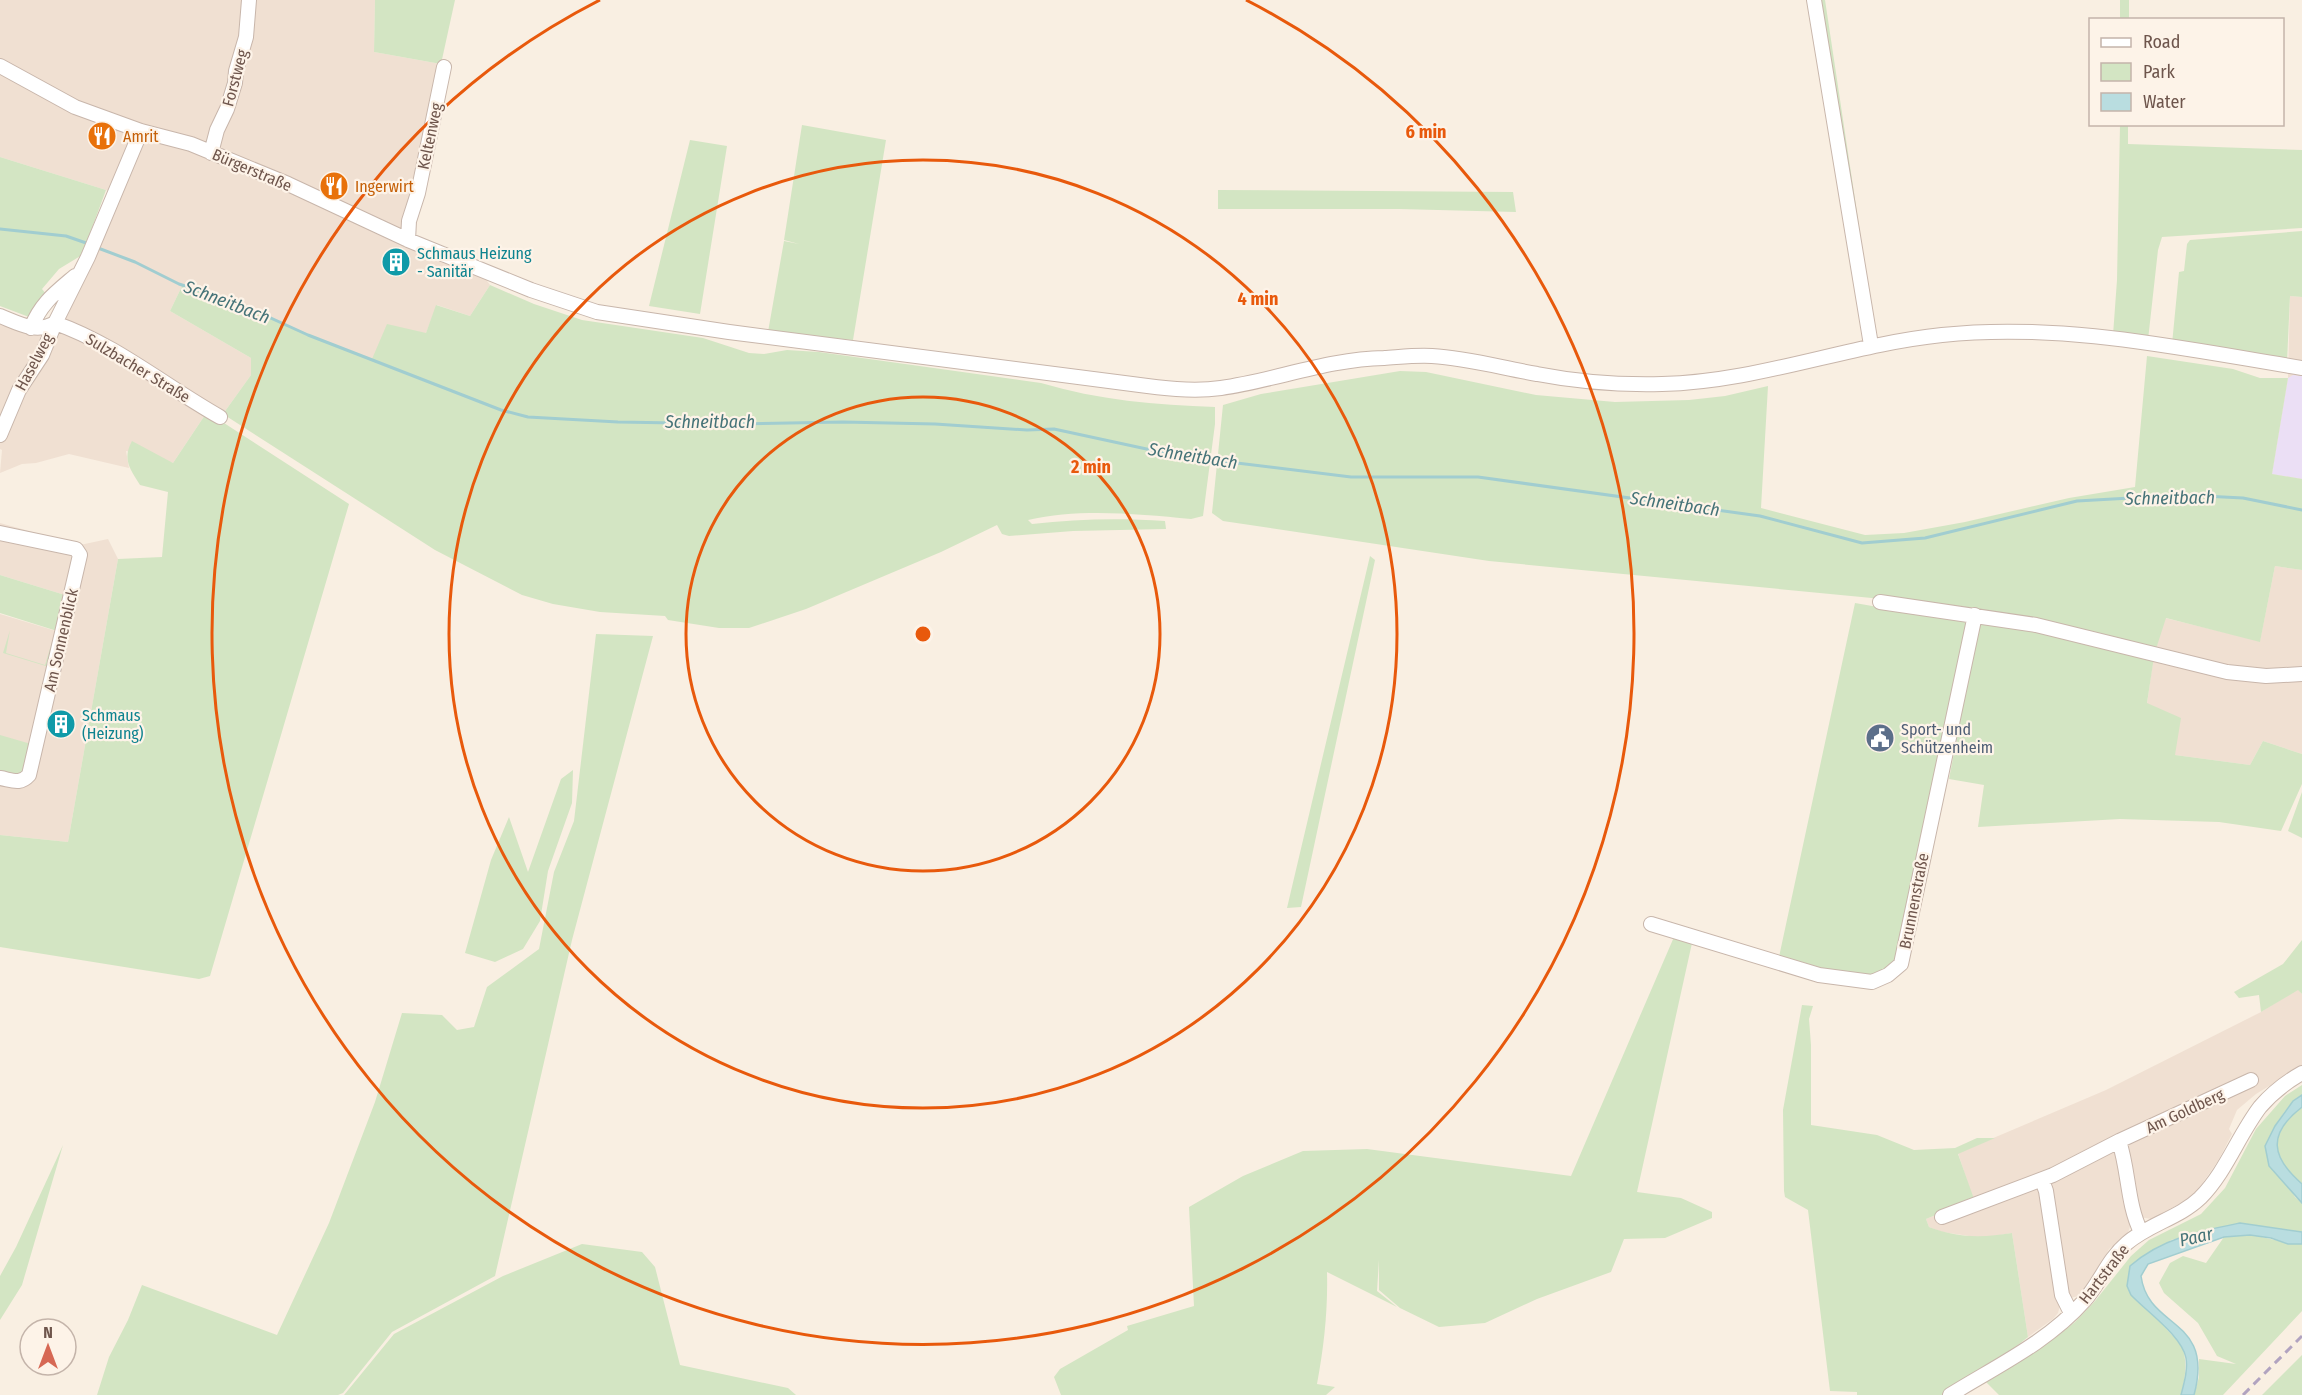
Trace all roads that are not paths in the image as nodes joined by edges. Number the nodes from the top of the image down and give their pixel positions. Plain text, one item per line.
1 (249, 0) edge
2 (1814, 0) edge
3 (0, 66) edge
4 (444, 67) dead end
5 (141, 131) junction
6 (211, 153) junction
7 (408, 240) junction
8 (79, 273) junction
9 (0, 316) edge
10 (55, 323) junction
11 (31, 328) junction
12 (1871, 345) junction
13 (2302, 368) edge
14 (220, 417) dead end
15 (0, 435) edge
16 (0, 533) edge
17 (1880, 602) dead end
18 (1975, 615) junction
19 (2302, 674) edge
20 (0, 778) edge
21 (1651, 924) dead end
22 (2302, 1073) edge
23 (2251, 1080) dead end
24 (2119, 1141) junction
25 (2042, 1179) junction
26 (1942, 1217) dead end
27 (2141, 1232) junction
28 (2071, 1314) junction
29 (1950, 1395) edge

1 - 6 street, Forstweg
2 - 12 street
3 - 5 street, Bürgerstraße
4 - 7 street, Keltenweg
5 - 6 street, Bürgerstraße
5 - 8 street, Haselweg
6 - 7 street, Bürgerstraße
7 - 12 street, Bürgerstraße
8 - 10 street, Haselweg
8 - 11 street
9 - 11 street
10 - 11 street
10 - 14 street, Sulzbacher Straße
10 - 15 street, Haselweg
12 - 13 street, Bürgerstraße
16 - 20 street, Am Sonnenblick
17 - 18 street
18 - 19 street
18 - 21 street, Brunnenstraße
22 - 27 street, Hartstraße
23 - 24 street, Am Goldberg
24 - 25 street, Am Goldberg
24 - 27 street
25 - 26 street, Am Goldberg
25 - 28 street
27 - 28 street, Hartstraße
28 - 29 street, Hartstraße

